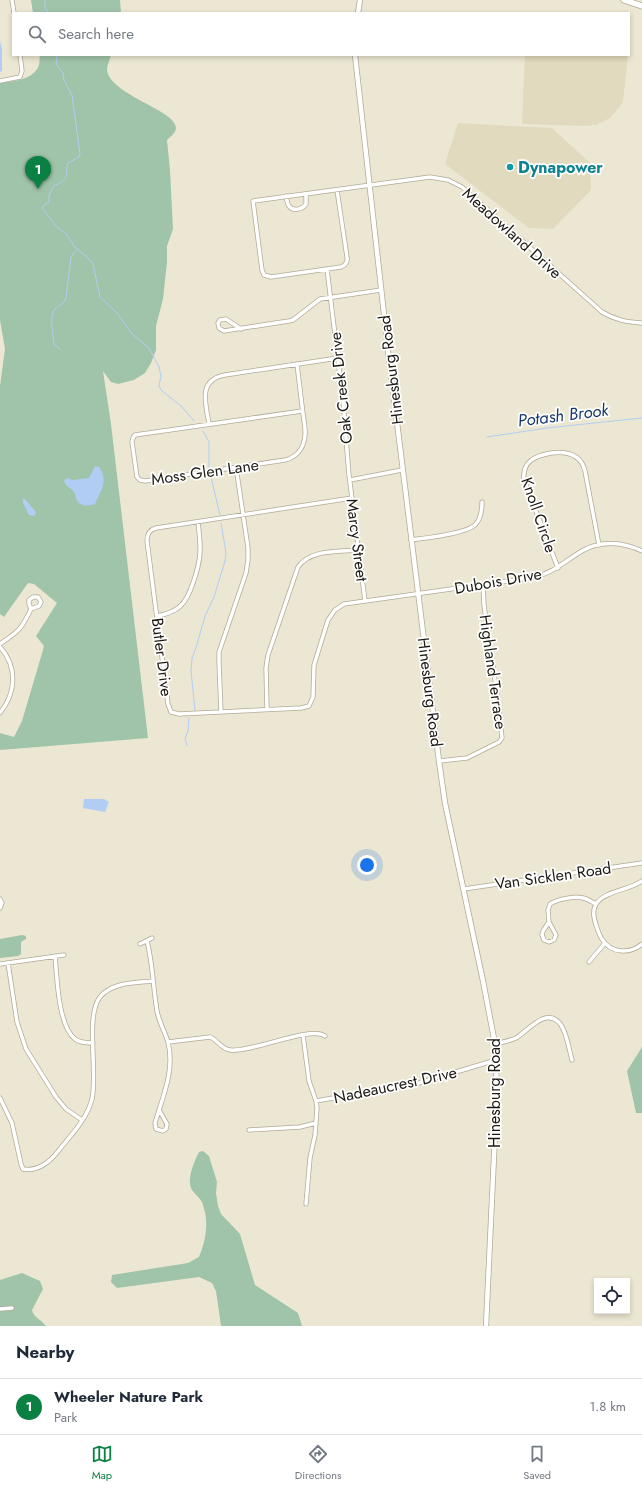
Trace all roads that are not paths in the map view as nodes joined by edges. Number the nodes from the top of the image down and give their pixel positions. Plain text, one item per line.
1 (12, 0) edge
2 (360, 0) edge
3 (624, 0) edge
4 (642, 6) edge
5 (14, 12) edge
6 (358, 12) edge
7 (20, 56) edge
8 (355, 56) edge
9 (0, 80) edge
10 (370, 185) junction
11 (337, 190) junction
12 (306, 194) junction
13 (286, 196) junction
14 (327, 269) junction
15 (381, 290) junction
16 (331, 297) junction
17 (642, 323) edge
18 (241, 329) junction
19 (338, 358) junction
20 (297, 364) junction
21 (302, 411) junction
22 (208, 424) junction
23 (236, 467) junction
24 (402, 470) junction
25 (350, 480) junction
26 (352, 498) junction
27 (482, 502) dead end
28 (243, 515) junction
29 (198, 522) junction
30 (411, 540) junction
31 (599, 545) junction
32 (359, 550) junction
33 (642, 551) edge
34 (558, 568) junction
35 (483, 585) junction
36 (417, 594) junction
37 (365, 601) junction
38 (31, 609) dead end
39 (157, 616) junction
40 (0, 644) edge
41 (0, 647) edge
42 (267, 710) junction
43 (221, 712) junction
44 (0, 713) edge
45 (439, 761) junction
46 (642, 863) edge
47 (642, 881) edge
48 (464, 889) junction
49 (0, 900) edge
50 (596, 904) junction
51 (0, 908) edge
52 (549, 922) junction
53 (152, 938) dead end
54 (147, 941) junction
55 (605, 943) junction
56 (140, 944) dead end
57 (642, 944) edge
58 (64, 955) dead end
59 (55, 956) junction
60 (589, 962) dead end
61 (8, 963) junction
62 (0, 964) edge
63 (154, 981) junction
64 (302, 1035) junction
65 (325, 1036) dead end
66 (168, 1042) junction
67 (93, 1043) junction
68 (495, 1044) junction
69 (496, 1060) junction
70 (572, 1060) dead end
71 (0, 1098) edge
72 (316, 1101) junction
73 (159, 1110) junction
74 (82, 1120) junction
75 (316, 1122) junction
76 (249, 1130) dead end
77 (306, 1204) dead end
78 (12, 1308) dead end
79 (0, 1309) edge
80 (486, 1326) edge

1 - 5 street
2 - 6 main road
3 - 4 highway
7 - 9 street
8 - 10 main road, Hinesburg Road
10 - 11 street, Meadowland Drive
10 - 15 main road, Hinesburg Road
10 - 17 street, Meadowland Drive
11 - 12 street, Meadowland Drive
11 - 14 street
12 - 13 street, Meadowland Drive
12 - 13 street
13 - 14 street, Meadowland Drive
14 - 16 street, Oak Creek Drive
15 - 16 street
15 - 24 main road, Hinesburg Road
16 - 18 street
16 - 19 street, Oak Creek Drive
18 - 18 street
19 - 20 street
19 - 25 street, Oak Creek Drive
20 - 21 street, Moss Glen Lane
20 - 22 street
21 - 22 street, Moss Glen Lane
21 - 23 street, Moss Glen Lane
22 - 23 street, Moss Glen Lane
23 - 28 street
24 - 25 street
24 - 30 main road, Hinesburg Road
25 - 26 street, Marcy Street
26 - 28 street, Butler Drive
26 - 32 street, Marcy Street
27 - 30 street
28 - 29 street, Butler Drive
28 - 43 street
29 - 39 street
29 - 39 street, Butler Drive
30 - 36 main road, Hinesburg Road
31 - 33 street, Dubois Drive
31 - 34 street, Dubois Drive
31 - 34 street, Knoll Circle
32 - 37 street, Marcy Street
32 - 42 street
34 - 35 street, Dubois Drive
35 - 36 street, Dubois Drive
35 - 45 street, Highland Terrace
36 - 37 street, Butler Drive
36 - 45 main road, Hinesburg Road
37 - 42 street, Butler Drive
38 - 40 street
39 - 43 street, Butler Drive
41 - 44 street
42 - 43 street, Butler Drive
45 - 48 main road, Hinesburg Road
46 - 48 street, Van Sicklen Road
47 - 50 street
48 - 68 main road, Hinesburg Road
49 - 51 street
50 - 52 street
50 - 55 street
52 - 52 street
53 - 54 street
54 - 56 street
54 - 63 street
55 - 57 street
55 - 60 street
58 - 59 street
59 - 61 street
59 - 67 street
61 - 62 street
61 - 74 street
63 - 66 street
63 - 67 street
64 - 65 street
64 - 66 street
64 - 72 street
66 - 73 street
67 - 74 street
68 - 69 main road, Hinesburg Road
68 - 70 street
69 - 72 street, Nadeaucrest Drive
69 - 80 main road, Hinesburg Road
71 - 74 street
72 - 75 street
73 - 73 street
75 - 76 street
75 - 77 street
78 - 79 street

